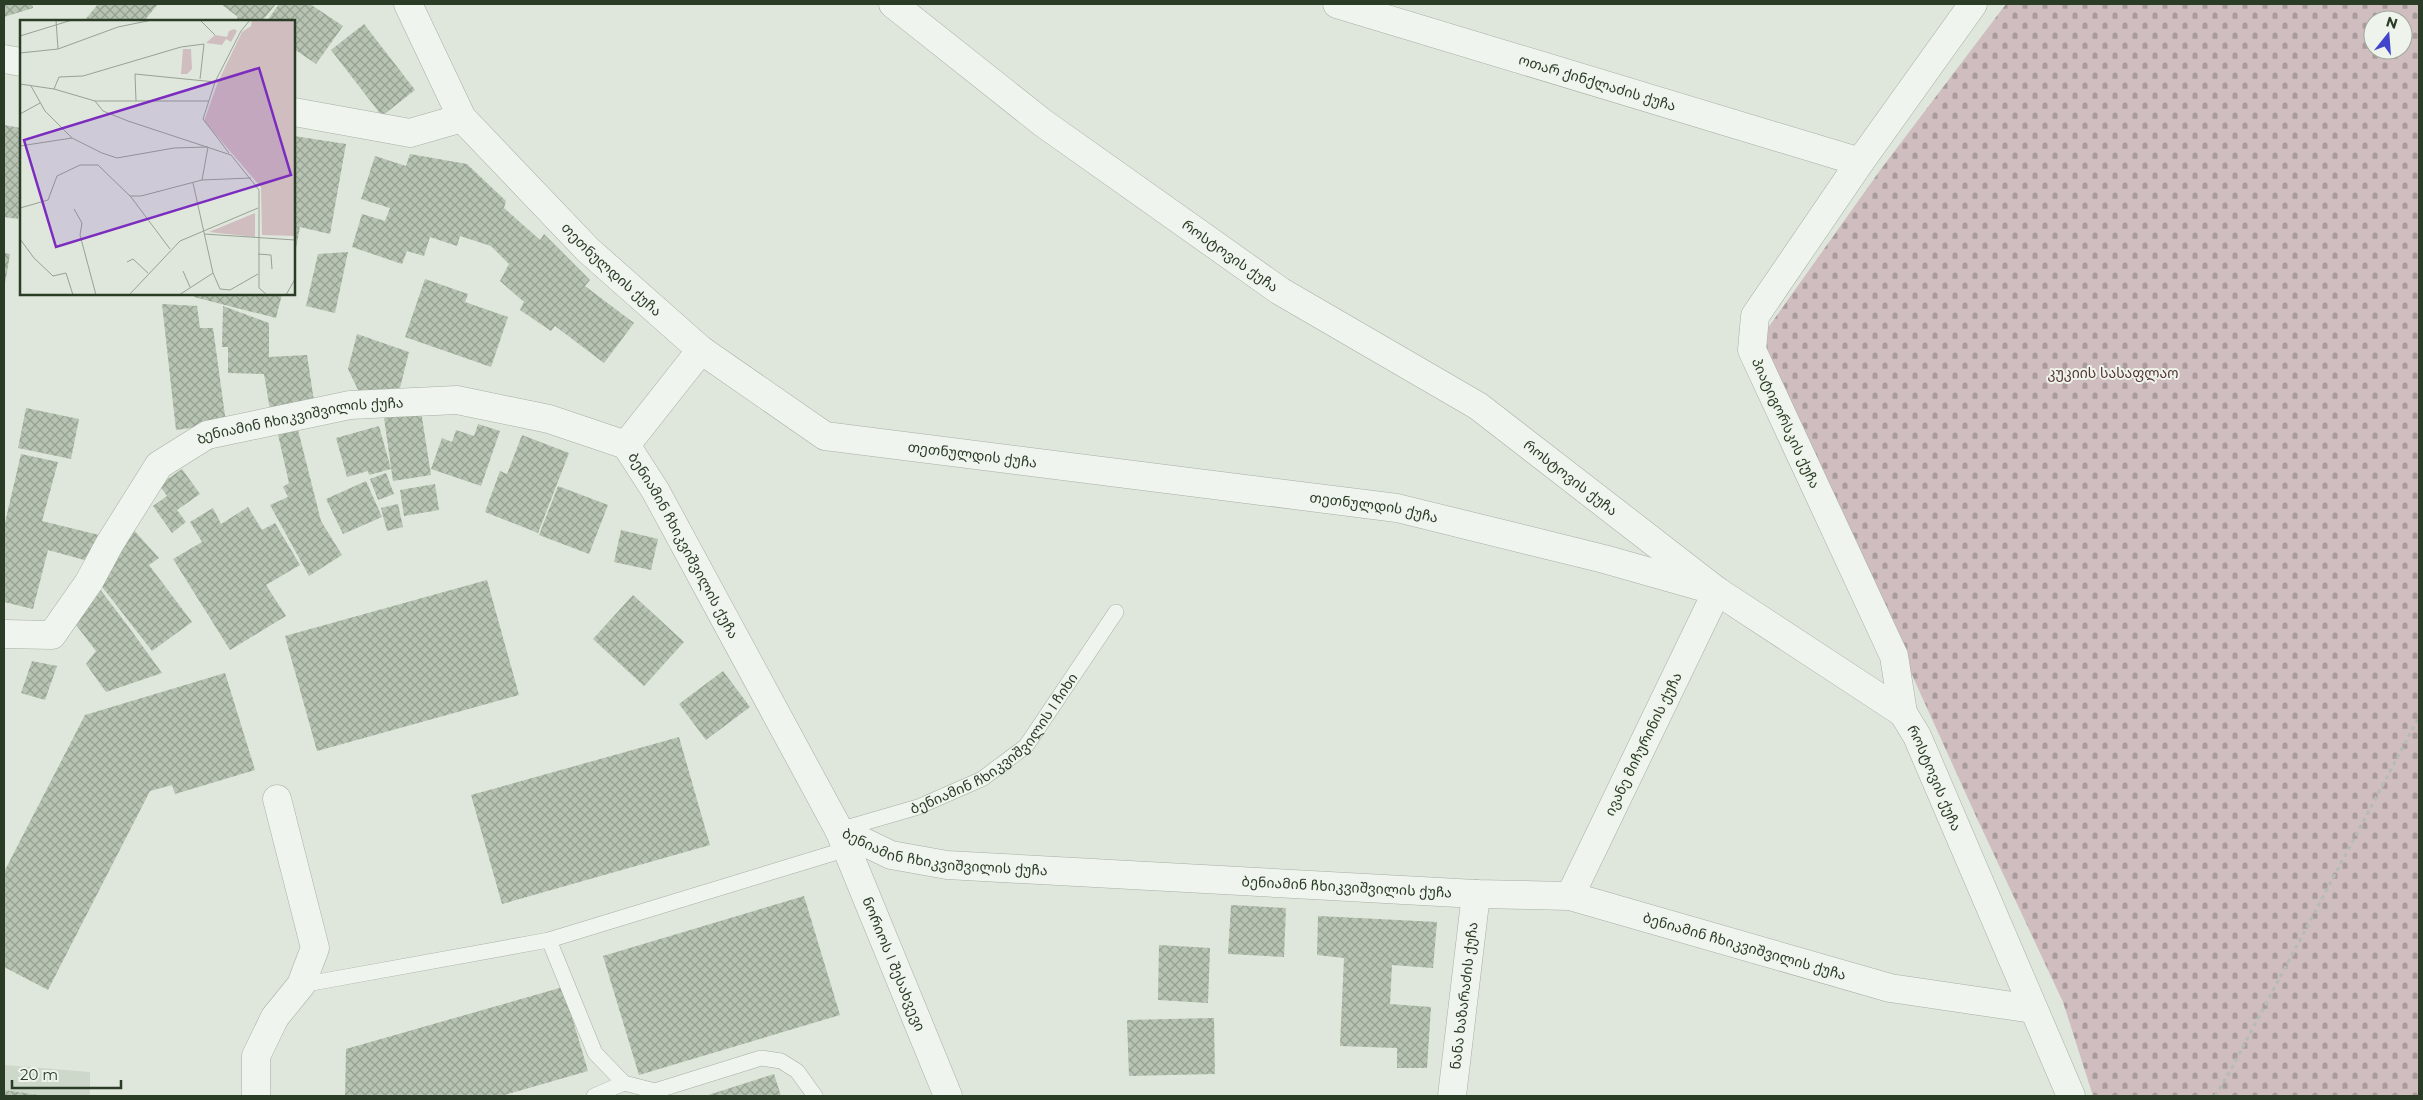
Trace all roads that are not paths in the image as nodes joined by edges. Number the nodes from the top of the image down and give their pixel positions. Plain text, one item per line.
1 (408, 4) edge
2 (893, 4) edge
3 (1337, 4) edge
4 (1973, 4) edge
5 (4, 59) edge
6 (20, 62) edge
7 (295, 112) edge
8 (462, 118) junction
9 (1860, 162) junction
10 (701, 350) junction
11 (626, 445) junction
12 (1717, 591) junction
13 (1116, 612) dead end
14 (4, 634) edge
15 (1903, 714) junction
16 (277, 799) dead end
17 (843, 840) junction
18 (1476, 894) junction
19 (1570, 896) junction
20 (549, 940) junction
21 (301, 985) junction
22 (2033, 1009) junction
23 (624, 1083) junction
24 (256, 1096) edge
25 (594, 1096) edge
26 (815, 1096) edge
27 (948, 1096) edge
28 (1452, 1096) edge
29 (2071, 1096) edge

1 - 8 street, თეთნულდის ქუჩა
2 - 12 street, როსტოვის ქუჩა
3 - 9 street, ოთარ ქინქლაძის ქუჩა
4 - 9 street, პიატიგორსკის ქუჩა
5 - 6 street
7 - 8 street
8 - 10 street, თეთნულდის ქუჩა
9 - 15 street, პიატიგორსკის ქუჩა
10 - 11 street
10 - 12 street, თეთნულდის ქუჩა
11 - 14 street, ბენიამინ ჩხიკვიშვილის ქუჩა
11 - 17 street, ბენიამინ ჩხიკვიშვილის ქუჩა
12 - 15 street, როსტოვის ქუჩა
12 - 19 street, ივანე მიჩურინის ქუჩა
13 - 17 lane, ბენიამინ ჩხიკვიშვილის I ჩიხი
15 - 22 street, როსტოვის ქუჩა
16 - 21 street
17 - 18 street, ბენიამინ ჩხიკვიშვილის ქუჩა
17 - 20 lane, ბენიამინ ჩხიკვიშვილის I ჩიხი
17 - 27 street, ნორიოს I შესახვევი
18 - 19 street, ბენიამინ ჩხიკვიშვილის ქუჩა
18 - 28 street, ნანა ხაზარაძის ქუჩა
19 - 22 street, ბენიამინ ჩხიკვიშვილის ქუჩა
20 - 21 lane, ბენიამინ ჩხიკვიშვილის I ჩიხი
20 - 23 lane
21 - 24 street
22 - 29 street, როსტოვის ქუჩა
23 - 25 lane
23 - 26 lane

